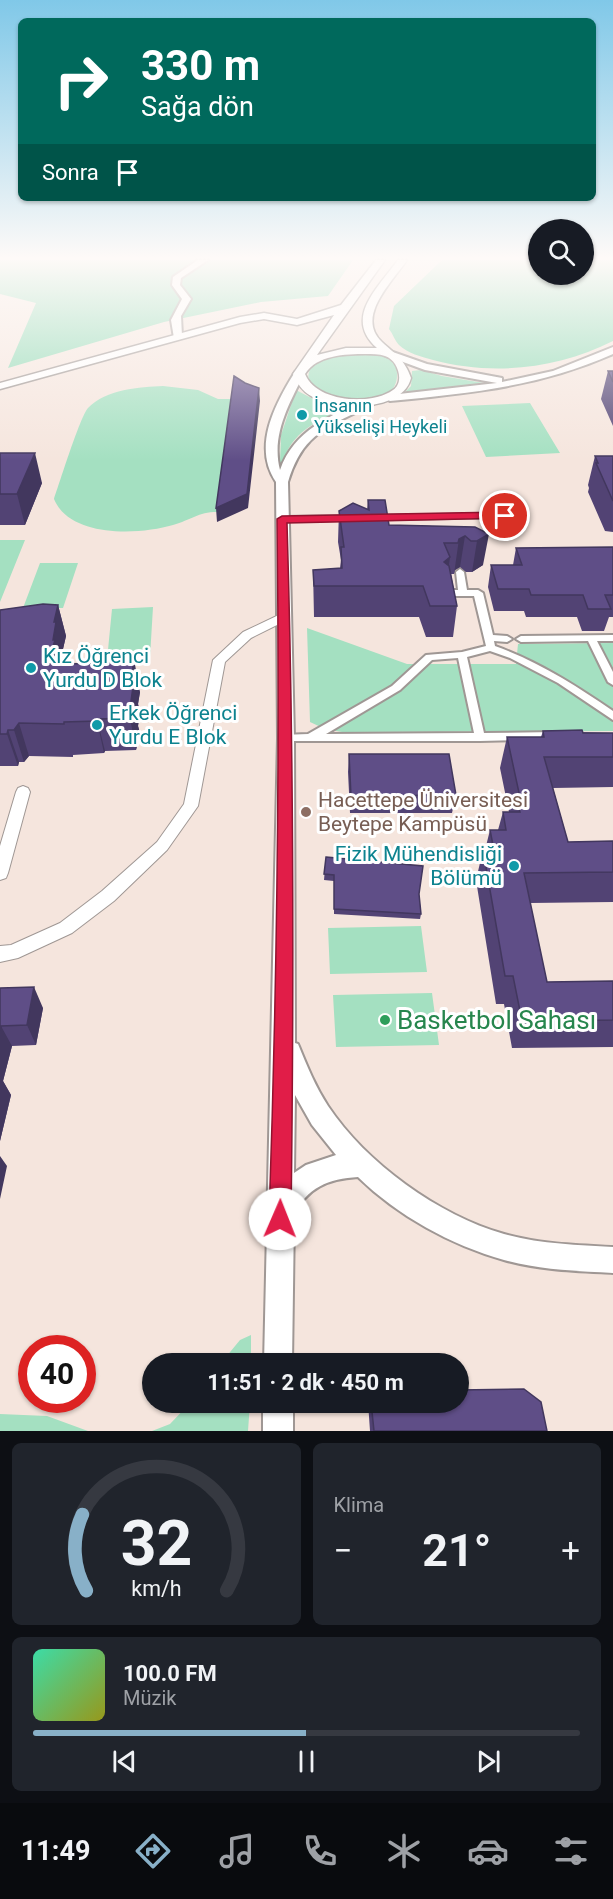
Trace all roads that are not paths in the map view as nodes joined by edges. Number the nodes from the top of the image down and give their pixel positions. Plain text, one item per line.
1 (174, 327) edge
2 (216, 327) edge
3 (331, 327) edge
4 (367, 327) edge
5 (177, 336) junction
6 (613, 350) edge
7 (387, 353) junction
8 (306, 363) junction
9 (299, 374) junction
10 (513, 382) junction
11 (0, 386) edge
12 (390, 398) junction
13 (371, 402) junction
14 (282, 482) junction
15 (505, 516) dead end
16 (282, 519) junction
17 (460, 572) dead end
18 (447, 593) edge
19 (463, 593) junction
20 (285, 616) junction
21 (591, 638) junction
22 (613, 638) edge
23 (507, 639) dead end
24 (521, 639) dead end
25 (490, 643) junction
26 (462, 655) junction
27 (613, 682) edge
28 (613, 716) edge
29 (569, 735) edge
30 (480, 737) junction
31 (286, 738) junction
32 (310, 738) junction
33 (23, 792) dead end
34 (0, 873) edge
35 (0, 954) edge
36 (284, 1031) junction
37 (364, 1164) junction
38 (280, 1219) junction
39 (613, 1260) edge
40 (278, 1353) edge
41 (278, 1413) edge
42 (278, 1431) edge

1 - 5 street
2 - 5 main road
3 - 8 main road
4 - 7 main road
5 - 11 main road
6 - 10 street
7 - 8 main road
7 - 10 street
7 - 12 main road
8 - 9 main road
9 - 13 main road
9 - 14 street
10 - 12 street
12 - 13 main road
13 - 14 street
14 - 16 street
15 - 16 street
16 - 20 street
17 - 19 street
18 - 19 street
19 - 25 street
20 - 31 street
20 - 35 street
21 - 22 street
21 - 24 street
21 - 27 street
23 - 25 street
25 - 26 street
25 - 28 street
26 - 30 street
26 - 32 street
29 - 30 street
30 - 32 street
31 - 32 street
31 - 36 street
33 - 34 street
36 - 37 street
36 - 38 street
37 - 38 street
37 - 39 street
38 - 40 street
41 - 42 street

